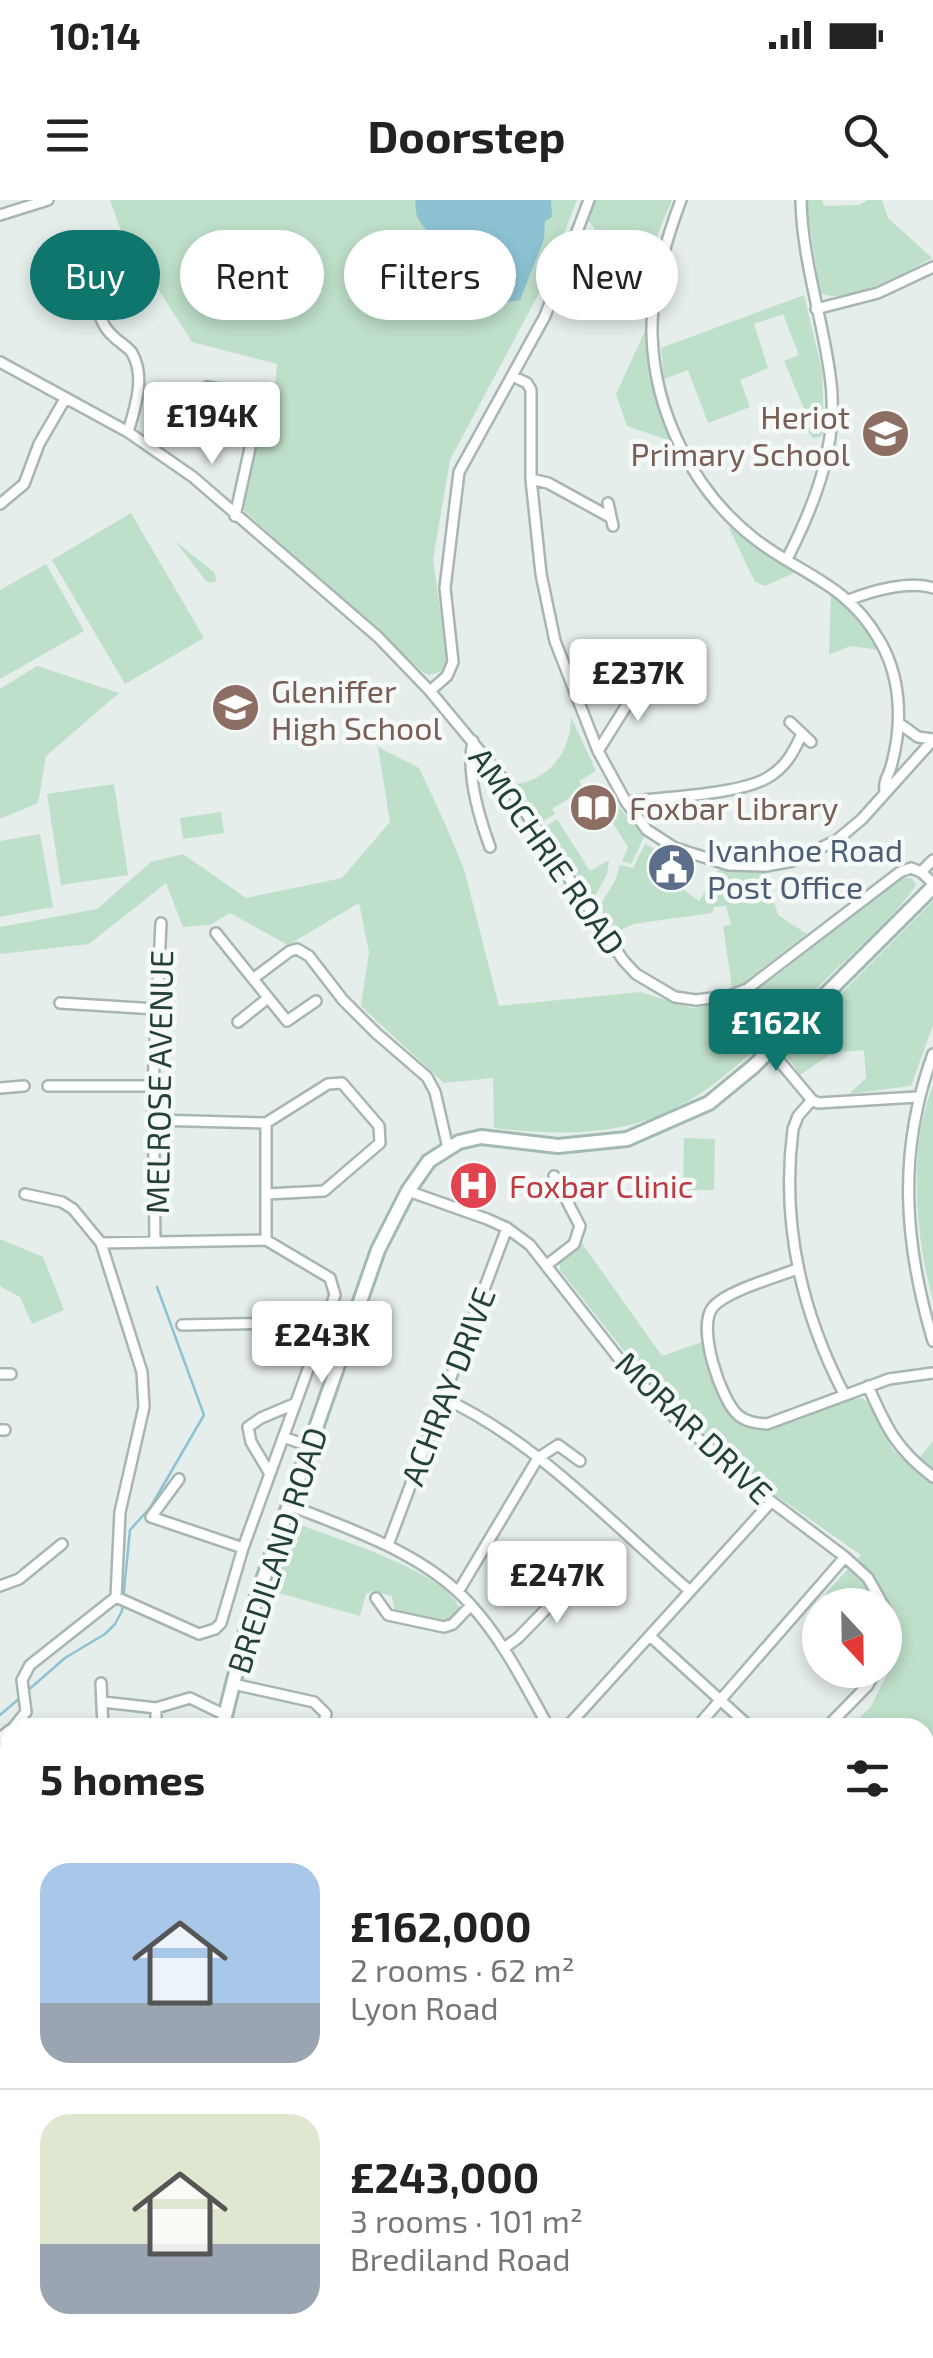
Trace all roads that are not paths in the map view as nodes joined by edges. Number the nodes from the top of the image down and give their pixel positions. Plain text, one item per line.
1 (48, 200) edge
2 (588, 200) edge
3 (681, 200) edge
4 (801, 200) edge
5 (11, 206) edge
6 (0, 214) edge
7 (931, 272) edge
8 (816, 309) junction
9 (100, 320) edge
10 (0, 362) edge
11 (512, 376) junction
12 (206, 386) dead end
13 (64, 399) junction
14 (128, 432) junction
15 (531, 479) junction
16 (608, 503) dead end
17 (0, 504) edge
18 (235, 516) junction
19 (786, 559) junction
20 (933, 588) edge
21 (849, 600) junction
22 (643, 665) dead end
23 (430, 691) junction
24 (790, 722) dead end
25 (900, 724) junction
26 (933, 740) edge
27 (474, 741) junction
28 (598, 751) junction
29 (885, 792) junction
30 (626, 802) junction
31 (490, 847) dead end
32 (933, 860) edge
33 (921, 872) junction
34 (933, 885) edge
35 (160, 922) dead end
36 (216, 932) dead end
37 (254, 978) junction
38 (268, 998) junction
39 (316, 1001) dead end
40 (60, 1003) dead end
41 (156, 1009) junction
42 (238, 1022) dead end
43 (770, 1050) junction
44 (933, 1054) edge
45 (24, 1086) dead end
46 (48, 1086) dead end
47 (153, 1086) junction
48 (0, 1088) edge
49 (918, 1096) junction
50 (812, 1100) junction
51 (154, 1120) junction
52 (266, 1122) junction
53 (448, 1148) junction
54 (554, 1176) dead end
55 (408, 1191) junction
56 (25, 1194) dead end
57 (267, 1194) junction
58 (507, 1228) junction
59 (266, 1240) junction
60 (155, 1241) junction
61 (101, 1243) junction
62 (548, 1264) junction
63 (798, 1269) junction
64 (182, 1325) dead end
65 (319, 1340) junction
66 (933, 1341) edge
67 (933, 1372) edge
68 (868, 1386) junction
69 (844, 1394) junction
70 (443, 1398) junction
71 (294, 1404) junction
72 (283, 1437) junction
73 (309, 1446) junction
74 (538, 1458) junction
75 (580, 1462) dead end
76 (270, 1474) junction
77 (933, 1477) edge
78 (178, 1479) dead end
79 (771, 1502) junction
80 (289, 1505) junction
81 (62, 1544) dead end
82 (388, 1545) junction
83 (243, 1548) junction
84 (845, 1556) junction
85 (582, 1572) dead end
86 (0, 1586) edge
87 (874, 1588) edge
88 (690, 1591) junction
89 (458, 1592) junction
90 (118, 1598) junction
91 (376, 1598) dead end
92 (471, 1605) junction
93 (651, 1637) junction
94 (504, 1648) junction
95 (101, 1683) dead end
96 (233, 1684) junction
97 (864, 1688) edge
98 (719, 1701) junction
99 (103, 1702) junction
100 (156, 1708) junction
101 (22, 1718) edge
102 (103, 1718) edge
103 (156, 1718) edge
104 (220, 1718) edge
105 (225, 1718) edge
106 (325, 1718) edge
107 (542, 1718) edge
108 (575, 1718) edge
109 (705, 1718) edge
110 (739, 1718) edge
111 (836, 1718) edge

1 - 5 street
2 - 11 street
3 - 19 street
4 - 8 street
5 - 6 street
7 - 8 street
8 - 19 street
9 - 14 street
10 - 13 street, AMOCHRIE ROAD
11 - 15 street
11 - 23 street
12 - 18 street
13 - 14 street, AMOCHRIE ROAD
13 - 17 street
14 - 18 street, AMOCHRIE ROAD
15 - 16 street
15 - 28 street
18 - 23 street, AMOCHRIE ROAD
19 - 21 street
20 - 21 street
21 - 25 street
22 - 28 street
23 - 27 street, AMOCHRIE ROAD
24 - 30 street
25 - 26 street
25 - 29 street
26 - 29 street
27 - 31 street
27 - 33 street, AMOCHRIE ROAD
28 - 30 street
29 - 30 street
32 - 33 street
33 - 34 street
34 - 43 street
35 - 41 street, MELROSE AVENUE
36 - 37 street
37 - 38 street
37 - 53 street
38 - 39 street
38 - 42 street
40 - 41 street
41 - 47 street, MELROSE AVENUE
43 - 50 street
43 - 53 street
44 - 49 street
45 - 48 street
46 - 47 street
47 - 51 street, MELROSE AVENUE
49 - 50 street
49 - 66 street
50 - 63 street
51 - 52 street
51 - 60 street, MELROSE AVENUE
52 - 57 street
52 - 57 street
53 - 55 street, BREDILAND ROAD
54 - 62 street
55 - 58 street, MORAR DRIVE
55 - 73 street, BREDILAND ROAD
56 - 61 street
57 - 59 street
58 - 62 street, MORAR DRIVE
58 - 70 street, ACHRAY DRIVE
59 - 60 street
59 - 65 street
60 - 61 street
61 - 90 street
62 - 79 street, MORAR DRIVE
63 - 69 street
63 - 69 street
64 - 65 street
65 - 71 street
67 - 68 street
68 - 69 street
68 - 77 street
70 - 74 street
70 - 82 street, ACHRAY DRIVE
71 - 72 street
71 - 76 street
72 - 73 street
72 - 76 street
73 - 80 street, BREDILAND ROAD
74 - 75 street
74 - 88 street
74 - 89 street
76 - 83 street
78 - 83 street
79 - 84 street, MORAR DRIVE
79 - 88 street
80 - 82 street
80 - 96 street, BREDILAND ROAD
81 - 86 street
82 - 89 street
83 - 90 street
84 - 87 street, MORAR DRIVE
84 - 98 street
85 - 94 street
88 - 93 street
89 - 92 street
90 - 101 street
91 - 92 street
92 - 94 street
93 - 98 street
93 - 108 street
94 - 107 street
95 - 99 street
96 - 105 street, BREDILAND ROAD
96 - 106 street
97 - 111 street
98 - 109 street
98 - 110 street
99 - 100 street
99 - 102 street
100 - 103 street
100 - 104 street

